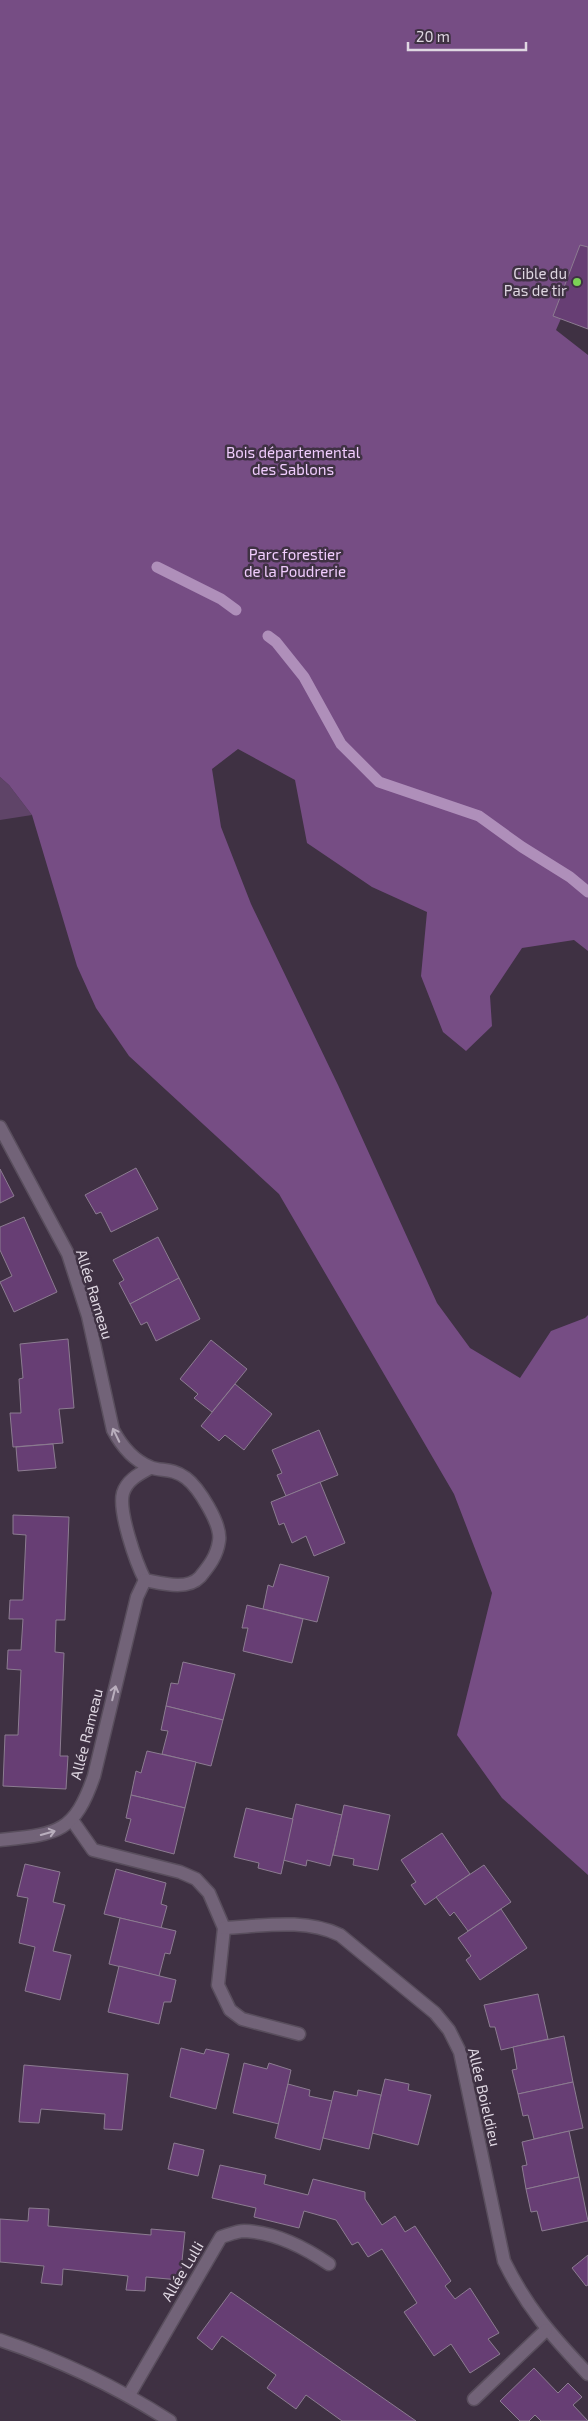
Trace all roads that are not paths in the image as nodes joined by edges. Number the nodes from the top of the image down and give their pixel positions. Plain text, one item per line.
1 (0, 1127) edge
2 (150, 1468) junction
3 (144, 1580) junction
4 (72, 1820) junction
5 (0, 1840) edge
6 (224, 1928) junction
7 (299, 2034) dead end
8 (329, 2264) dead end
9 (546, 2330) junction
10 (0, 2340) edge
11 (588, 2374) edge
12 (129, 2395) junction
13 (474, 2399) dead end
14 (170, 2421) edge

2 -> 1 street, Allée Rameau
2 - 3 street
2 - 3 street, Allée Rameau
4 -> 3 street, Allée Rameau
5 -> 4 street, Allée Rameau
4 - 6 street
6 - 7 street
6 - 9 street, Allée Boieldieu
8 - 12 street, Allée Lulli
9 - 11 street, Allée Boieldieu
9 - 13 street
10 - 12 street
12 - 14 street

